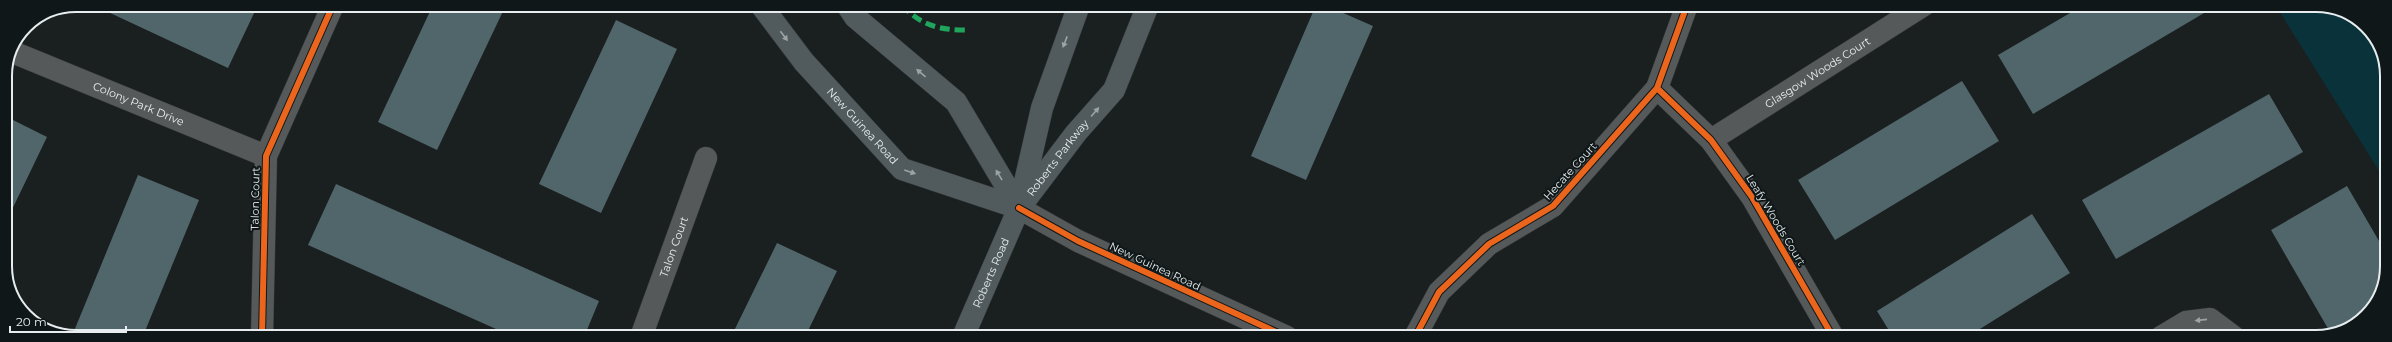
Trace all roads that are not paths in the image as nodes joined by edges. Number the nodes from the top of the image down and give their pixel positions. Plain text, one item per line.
1 (330, 12) edge
2 (766, 12) edge
3 (852, 12) edge
4 (1076, 12) edge
5 (1145, 12) edge
6 (1684, 12) edge
7 (1914, 12) edge
8 (16, 54) edge
9 (1657, 88) junction
10 (1711, 140) junction
11 (266, 156) junction
12 (706, 158) dead end
13 (1019, 208) junction
14 (262, 330) edge
15 (644, 330) edge
16 (966, 330) edge
17 (1272, 330) edge
18 (1419, 330) edge
19 (1829, 330) edge
20 (2173, 330) edge
21 (2225, 330) edge

1 - 11 street, Talon Court
2 -> 13 main road, New Guinea Road
13 -> 3 main road
4 -> 13 main road, Roberts Parkway
13 -> 5 main road, Roberts Parkway
6 - 9 street, Hecate Court
7 - 10 street, Glasgow Woods Court
8 - 11 street, Colony Park Drive
9 - 10 street, Leafy Woods Court
9 - 18 street, Hecate Court
10 - 19 street, Leafy Woods Court
11 - 14 street, Talon Court
12 - 15 street, Talon Court
13 - 16 main road, Roberts Road
13 - 17 street, New Guinea Road
21 -> 20 street

